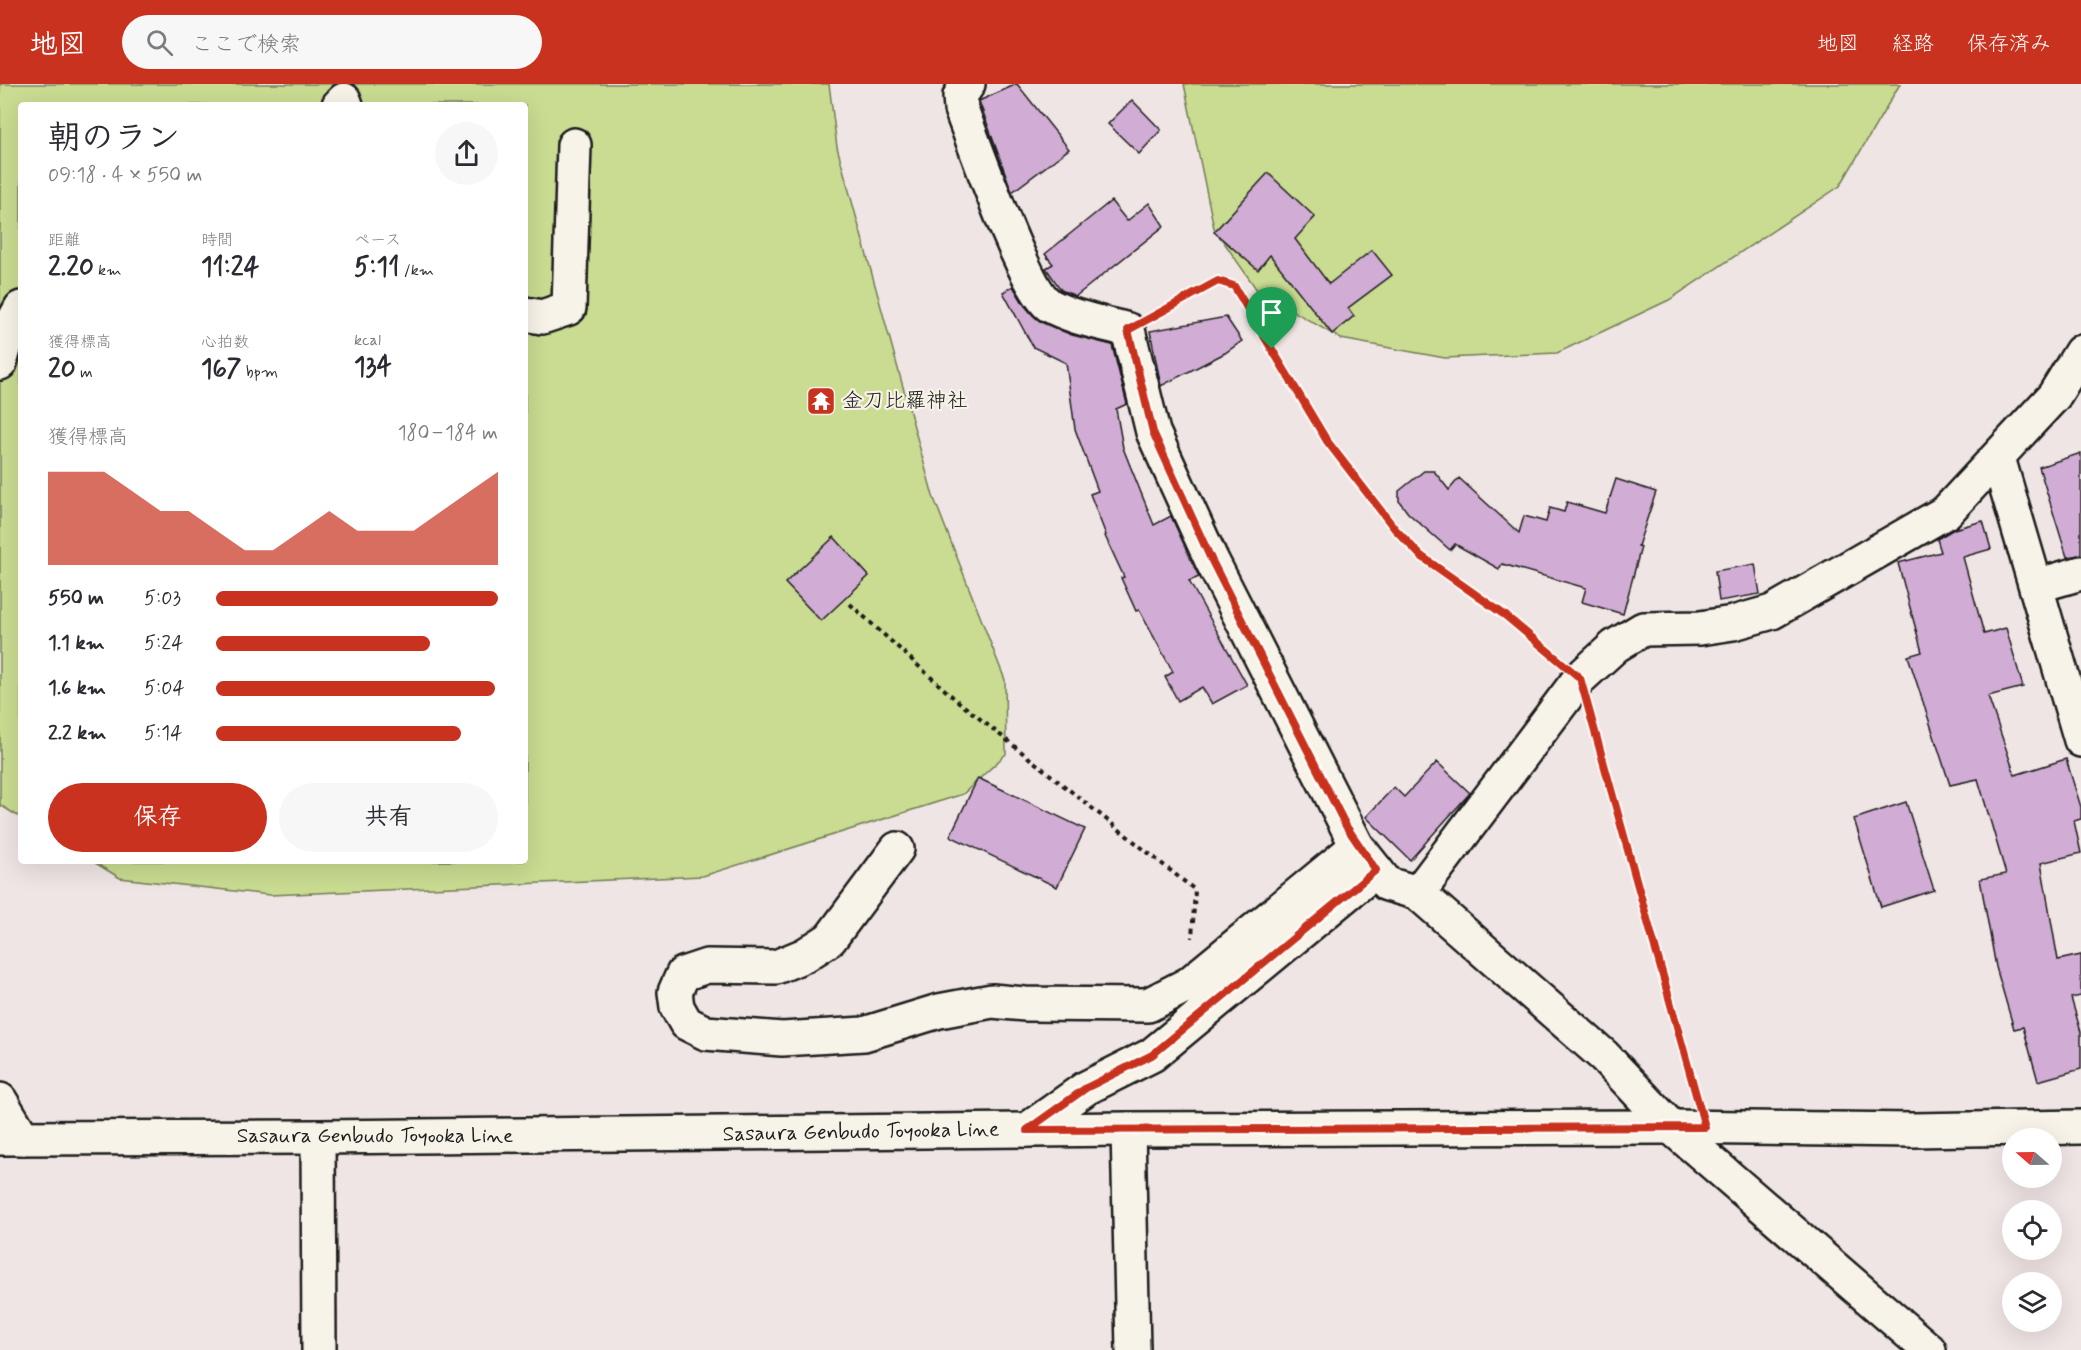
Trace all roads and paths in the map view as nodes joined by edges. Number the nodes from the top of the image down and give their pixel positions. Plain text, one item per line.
1 (968, 84) edge
2 (574, 145) dead end
3 (18, 313) edge
4 (528, 315) edge
5 (1128, 330) junction
6 (2081, 352) edge
7 (0, 363) edge
8 (1998, 458) junction
9 (2081, 573) edge
10 (2036, 586) junction
11 (850, 604) dead end
12 (1580, 678) junction
13 (2081, 740) edge
14 (897, 849) dead end
15 (1367, 858) junction
16 (1418, 893) junction
17 (1189, 984) junction
18 (0, 1100) edge
19 (1671, 1127) junction
20 (1705, 1127) junction
21 (2081, 1127) edge
22 (1128, 1129) junction
23 (1027, 1130) junction
24 (318, 1137) junction
25 (12, 1138) edge
26 (319, 1350) edge
27 (1133, 1350) edge
28 (1929, 1350) edge

1 - 5 street
2 - 4 street
3 - 7 street
5 - 12 path
5 - 15 street
6 - 8 street
8 - 10 street
8 - 12 street
9 - 10 street
10 - 13 street
11 - 17 path
12 - 16 street
12 - 20 path
14 - 17 street
15 - 16 street
15 - 17 street
15 - 23 street
16 - 19 street
18 - 25 street
19 - 20 street, Sasaura Genbudo Toyooka Line
19 - 22 street, Sasaura Genbudo Toyooka Line
19 - 28 street
20 - 21 street, Sasaura Genbudo Toyooka Line
22 - 23 street, Sasaura Genbudo Toyooka Line
22 - 27 street
23 - 24 street, Sasaura Genbudo Toyooka Line
24 - 25 street, Sasaura Genbudo Toyooka Line
24 - 26 street

